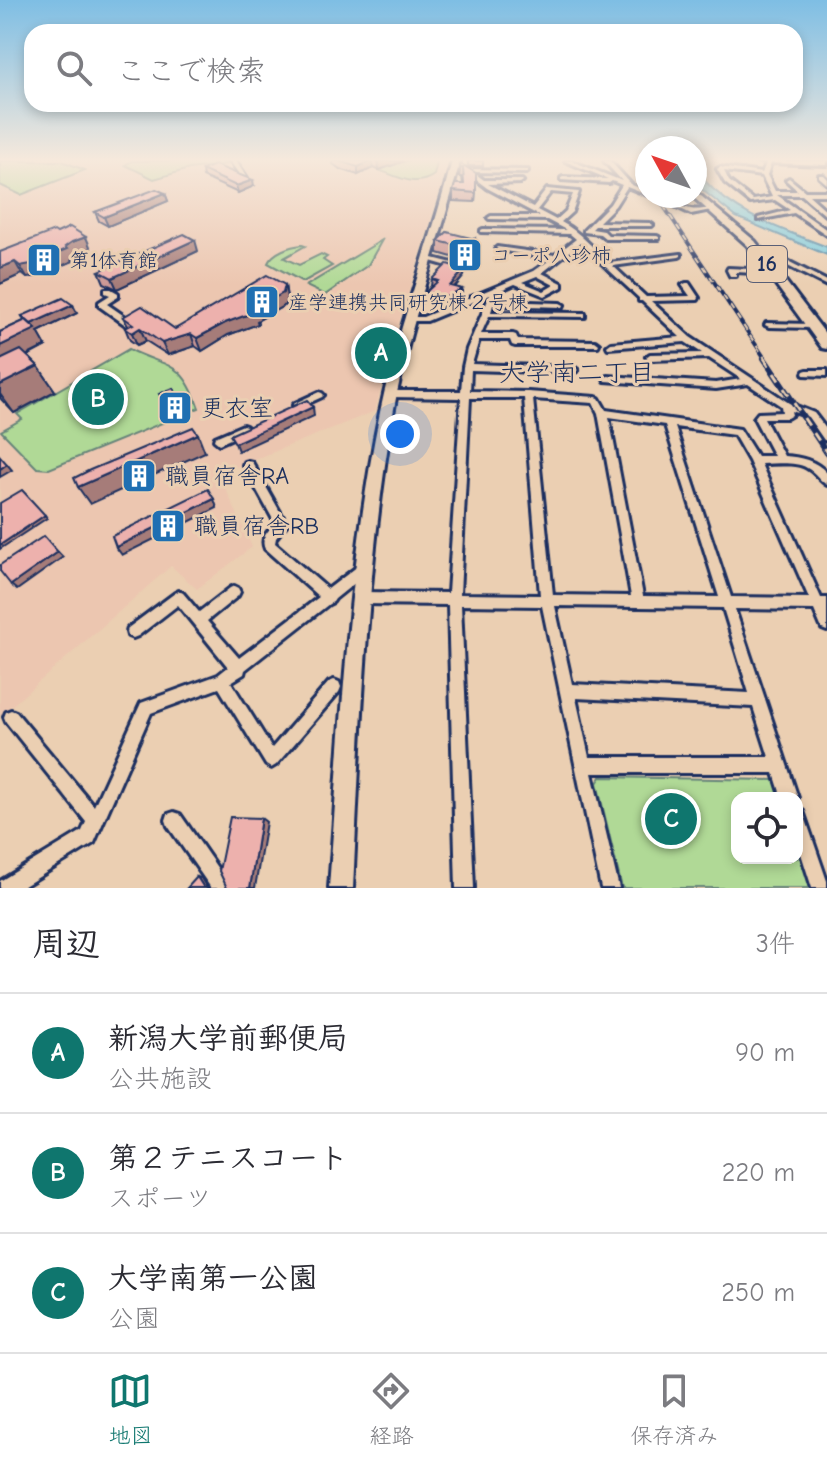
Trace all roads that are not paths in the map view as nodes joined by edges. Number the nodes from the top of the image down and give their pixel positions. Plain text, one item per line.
1 (444, 202) edge
2 (520, 202) edge
3 (540, 202) edge
4 (573, 202) edge
5 (615, 202) edge
6 (783, 202) edge
7 (707, 204) edge
8 (682, 208) edge
9 (713, 209) junction
10 (534, 210) junction
11 (794, 211) junction
12 (691, 212) junction
13 (547, 217) junction
14 (700, 217) dead end
15 (491, 218) dead end
16 (760, 219) dead end
17 (557, 222) junction
18 (595, 224) junction
19 (650, 225) dead end
20 (587, 230) junction
21 (483, 231) dead end
22 (827, 233) edge
23 (577, 236) junction
24 (657, 238) dead end
25 (499, 248) dead end
26 (757, 251) junction
27 (679, 255) dead end
28 (558, 258) junction
29 (429, 259) junction
30 (607, 265) junction
31 (465, 269) edge
32 (772, 272) junction
33 (537, 273) junction
34 (733, 274) dead end
35 (516, 282) junction
36 (827, 284) edge
37 (686, 285) dead end
38 (496, 290) junction
39 (108, 291) dead end
40 (642, 299) junction
41 (492, 303) junction
42 (560, 305) dead end
43 (487, 314) junction
44 (582, 315) dead end
45 (410, 319) junction
46 (130, 324) edge
47 (769, 325) dead end
48 (812, 326) junction
49 (478, 337) junction
50 (687, 339) junction
51 (595, 344) dead end
52 (827, 345) edge
53 (611, 346) dead end
54 (712, 355) junction
55 (650, 357) dead end
56 (467, 367) junction
57 (574, 370) dead end
58 (807, 373) dead end
59 (827, 373) edge
60 (608, 379) dead end
61 (749, 381) junction
62 (391, 394) junction
63 (466, 394) junction
64 (319, 395) dead end
65 (528, 395) junction
66 (786, 405) junction
67 (291, 408) edge
68 (603, 413) junction
69 (669, 423) junction
70 (248, 427) edge
71 (827, 437) edge
72 (219, 440) dead end
73 (754, 460) junction
74 (782, 461) junction
75 (248, 465) dead end
76 (827, 481) edge
77 (364, 569) junction
78 (234, 592) dead end
79 (329, 598) junction
80 (360, 598) junction
81 (454, 599) junction
82 (547, 600) junction
83 (638, 600) junction
84 (728, 602) junction
85 (822, 604) edge
86 (199, 620) junction
87 (827, 625) edge
88 (133, 632) dead end
89 (239, 669) junction
90 (222, 680) junction
91 (334, 687) dead end
92 (569, 691) junction
93 (758, 700) junction
94 (11, 717) dead end
95 (585, 765) junction
96 (779, 765) junction
97 (788, 792) edge
98 (94, 819) junction
99 (174, 820) dead end
100 (803, 835) edge
101 (5, 888) edge
102 (221, 888) edge
103 (341, 888) edge
104 (465, 888) edge
105 (610, 888) edge
106 (821, 888) edge

1 - 29 street
2 - 10 street
3 - 10 street
4 - 17 street
5 - 18 street
6 - 11 street
7 - 9 main road, 16
8 - 12 street
9 - 12 street
9 - 26 main road, 16
10 - 13 street
11 - 16 street
11 - 22 street
12 - 14 street
13 - 15 street
13 - 17 street
17 - 23 street
18 - 19 street
18 - 20 street
20 - 23 street
20 - 24 street
21 - 23 street
23 - 28 street
23 - 30 street
25 - 28 street
26 - 32 main road, 16
26 - 36 street
27 - 30 street
28 - 33 street
29 - 31 street
29 - 45 street
30 - 40 street
32 - 34 street
32 - 48 main road, 16
33 - 35 street
33 - 35 street
35 - 38 street
37 - 40 street
38 - 41 street
38 - 45 street
39 - 46 street
40 - 50 street
41 - 42 street
41 - 43 street
43 - 44 street
43 - 49 street
45 - 62 street
47 - 48 street
48 - 52 main road, 16
49 - 51 street
49 - 56 street
50 - 53 street
50 - 54 street
54 - 55 street
54 - 61 street
56 - 57 street
56 - 63 street
58 - 59 street
60 - 61 street
61 - 66 street
62 - 63 street
62 - 77 street
63 - 65 street
63 - 81 street
64 - 67 street
65 - 68 street
65 - 82 street
66 - 71 street
66 - 74 street
68 - 69 street
68 - 83 street
69 - 73 street
69 - 84 street
70 - 72 street
73 - 74 street
73 - 85 street
74 - 76 street
75 - 79 street
77 - 79 street
77 - 80 street
78 - 86 street
79 - 89 street
80 - 81 street
80 - 103 street
81 - 82 street
81 - 104 street
82 - 83 street
82 - 92 street
83 - 84 street
84 - 85 street
84 - 93 street
85 - 87 street
86 - 88 street
86 - 89 street
89 - 90 street
90 - 91 street
90 - 98 street
92 - 93 street
92 - 95 street
93 - 96 street
94 - 98 street
95 - 96 street
95 - 105 street
96 - 97 street
98 - 101 street
99 - 102 street
100 - 106 street

